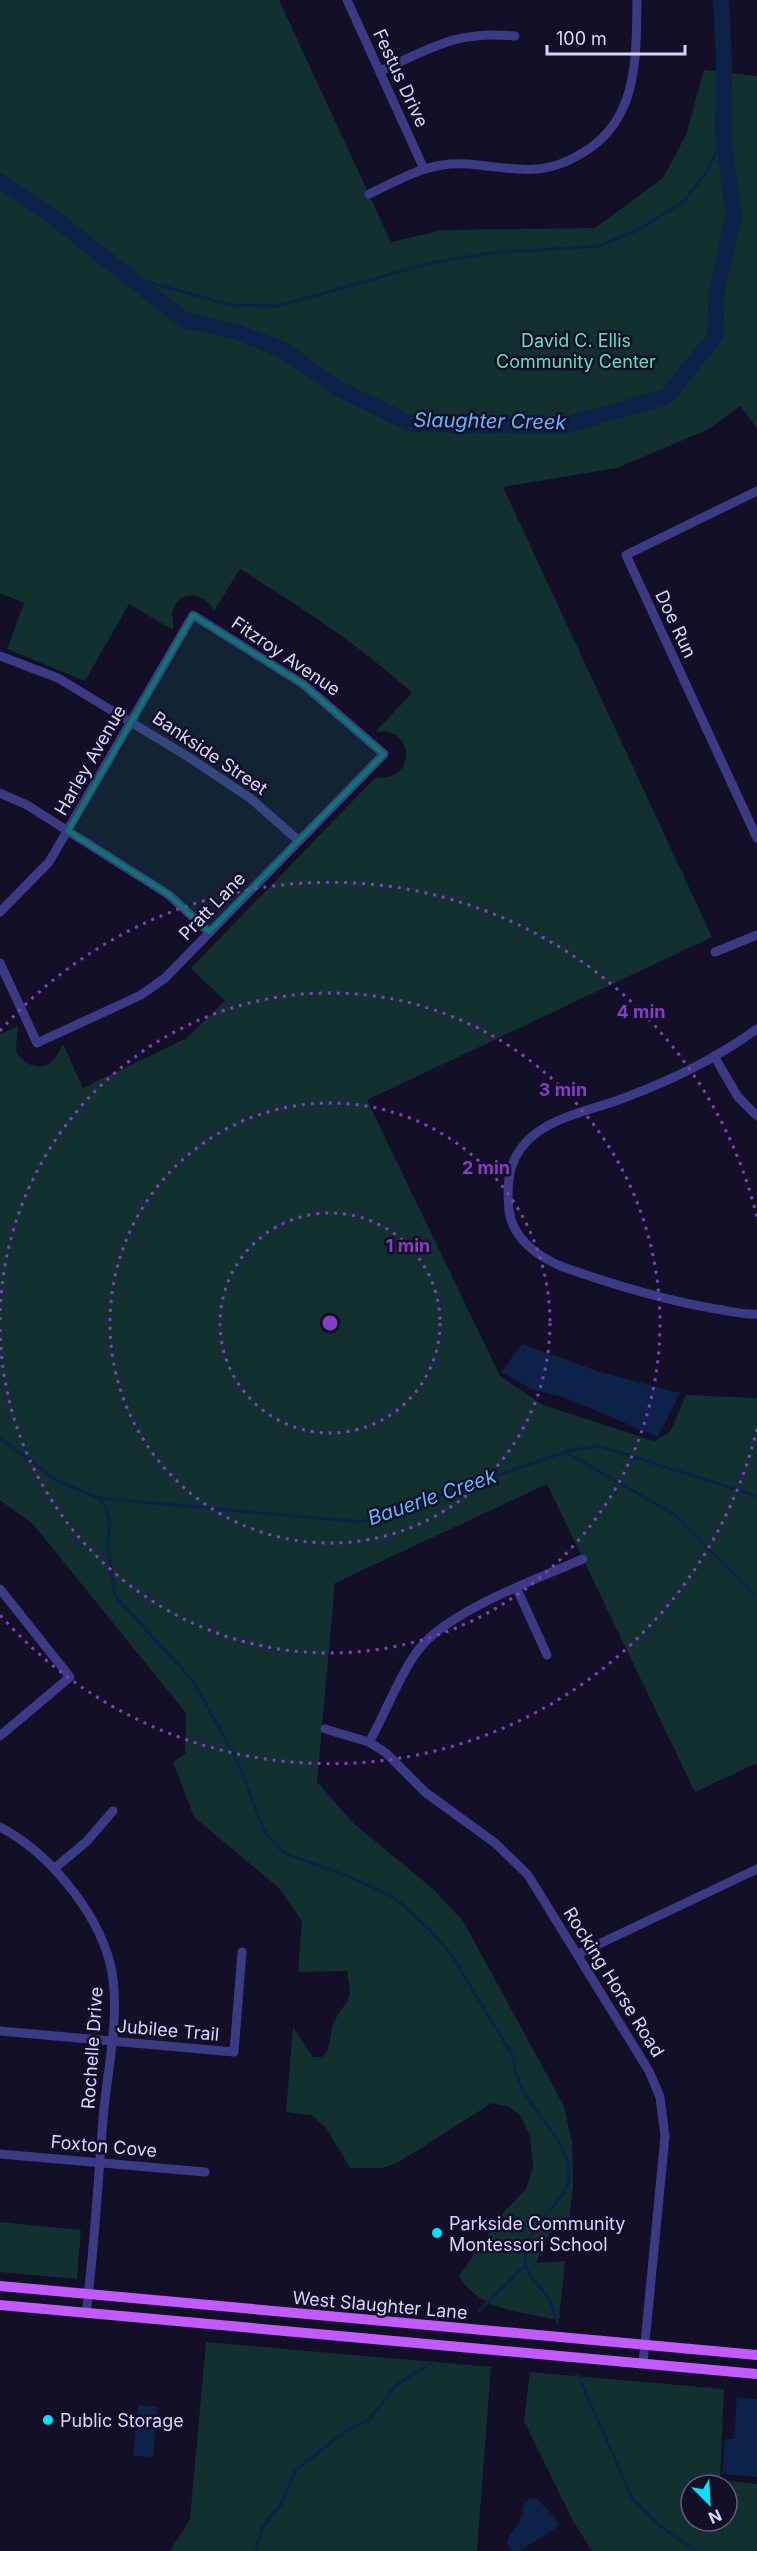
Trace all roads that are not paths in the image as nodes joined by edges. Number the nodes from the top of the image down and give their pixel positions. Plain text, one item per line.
1 (347, 0) edge
2 (637, 0) edge
3 (515, 36) dead end
4 (380, 71) junction
5 (424, 169) junction
6 (369, 194) dead end
7 (757, 491) edge
8 (194, 615) joint
9 (0, 656) edge
10 (132, 722) junction
11 (384, 754) joint
12 (0, 793) edge
13 (68, 831) junction
14 (757, 838) edge
15 (299, 841) junction
16 (0, 912) edge
17 (209, 932) junction
18 (757, 935) edge
19 (715, 952) dead end
20 (0, 963) edge
21 (757, 1029) edge
22 (714, 1056) junction
23 (757, 1116) edge
24 (757, 1314) edge
25 (583, 1559) dead end
26 (0, 1589) edge
27 (517, 1589) junction
28 (547, 1655) dead end
29 (325, 1729) dead end
30 (0, 1736) edge
31 (369, 1742) junction
32 (113, 1811) dead end
33 (0, 1827) edge
34 (55, 1868) junction
35 (755, 1873) edge
36 (242, 1952) dead end
37 (578, 1954) junction
38 (0, 2031) edge
39 (111, 2041) junction
40 (0, 2154) edge
41 (99, 2162) junction
42 (205, 2172) dead end
43 (0, 2286) edge
44 (89, 2295) junction
45 (0, 2305) edge
46 (86, 2313) junction
47 (380, 2321) junction
48 (379, 2339) junction
49 (646, 2345) junction
50 (757, 2355) edge
51 (643, 2363) junction
52 (757, 2374) edge

1 - 4 street, Festus Drive
2 - 5 street
3 - 4 street
4 - 5 street, Festus Drive
5 - 6 street
7 - 14 street, Doe Run
8 - 10 street, Harley Avenue
8 - 11 street, Fitzroy Avenue
9 - 10 street, Bankside Street
10 - 13 street, Harley Avenue
10 - 15 street, Bankside Street
11 - 15 street, Pratt Lane
12 - 13 street
13 - 16 street, Harley Avenue
13 - 17 street
15 - 17 street, Pratt Lane
17 - 20 street, Pratt Lane
18 - 19 street
21 - 22 street
22 - 23 street
22 - 24 street
25 - 27 street
26 - 30 street
27 - 28 street
27 - 31 street
29 - 31 street, Rocking Horse Road
31 - 37 street, Rocking Horse Road
32 - 34 street
33 - 34 street, Rochelle Drive
34 - 39 street, Rochelle Drive
35 - 37 street
36 - 39 street, Jubilee Trail
37 - 49 street, Rocking Horse Road
38 - 39 street, Jubilee Trail
39 - 41 street, Rochelle Drive
40 - 41 street, Foxton Cove
41 - 42 street, Foxton Cove
41 - 44 street, Rochelle Drive
43 - 44 main road, West Slaughter Lane
44 - 46 street, Rochelle Drive
44 - 47 main road, West Slaughter Lane
45 - 46 main road, West Slaughter Lane
46 - 48 main road, West Slaughter Lane
47 - 48 main road
47 - 49 main road, West Slaughter Lane
48 - 51 main road, West Slaughter Lane
49 - 50 main road, West Slaughter Lane
49 - 51 street, Rocking Horse Road
51 - 52 main road, West Slaughter Lane

